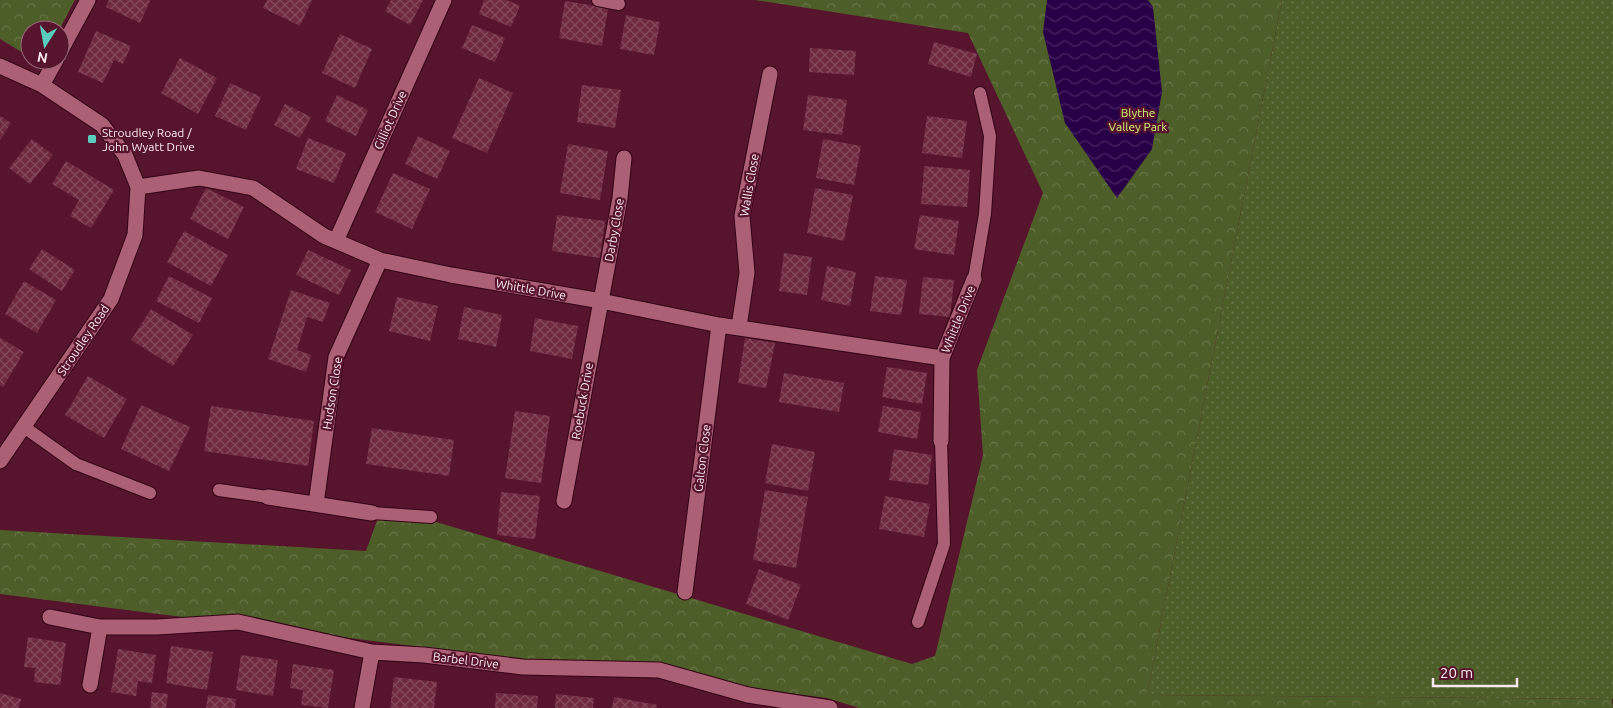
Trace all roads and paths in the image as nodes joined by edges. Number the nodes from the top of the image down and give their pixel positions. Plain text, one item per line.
1 (88, 0) edge
2 (444, 0) edge
3 (598, 0) edge
4 (619, 4) dead end
5 (70, 33) edge
6 (0, 66) edge
7 (50, 70) edge
8 (770, 74) dead end
9 (42, 85) junction
10 (980, 93) dead end
11 (624, 158) dead end
12 (138, 187) junction
13 (336, 241) junction
14 (380, 260) junction
15 (974, 279) joint
16 (601, 301) junction
17 (720, 325) junction
18 (739, 326) junction
19 (942, 358) junction
20 (24, 427) junction
21 (941, 441) joint
22 (0, 461) edge
23 (219, 490) dead end
24 (150, 492) dead end
25 (268, 497) joint
26 (564, 501) dead end
27 (316, 504) junction
28 (372, 513) joint
29 (431, 517) dead end
30 (685, 592) dead end
31 (50, 617) dead end
32 (918, 622) dead end
33 (100, 627) junction
34 (372, 652) junction
35 (90, 685) dead end
36 (362, 708) edge
37 (830, 708) edge

1 - 5 street
2 - 13 street, Gilliot Drive
3 - 4 lane
6 - 9 street, Stroudley Road
7 - 9 street
8 - 18 street, Wallis Close
9 - 12 street, Stroudley Road
10 - 15 lane
11 - 16 street, Darby Close
12 - 13 street, Whittle Drive
12 - 20 street, Stroudley Road
13 - 14 street, Whittle Drive
14 - 16 street, Whittle Drive
14 - 27 street, Hudson Close
15 - 19 street, Whittle Drive
16 - 17 street, Whittle Drive
16 - 26 street, Roebuck Drive
17 - 18 street, Whittle Drive
17 - 30 street, Galton Close
18 - 19 street, Whittle Drive
19 - 21 street, Whittle Drive
20 - 22 street, Stroudley Road
20 - 24 lane
21 - 32 lane
23 - 25 lane
25 - 27 street
27 - 28 street
28 - 29 lane
31 - 33 street, Barbel Drive
33 - 34 street, Barbel Drive
33 - 35 street
34 - 36 street
34 - 37 street, Barbel Drive

